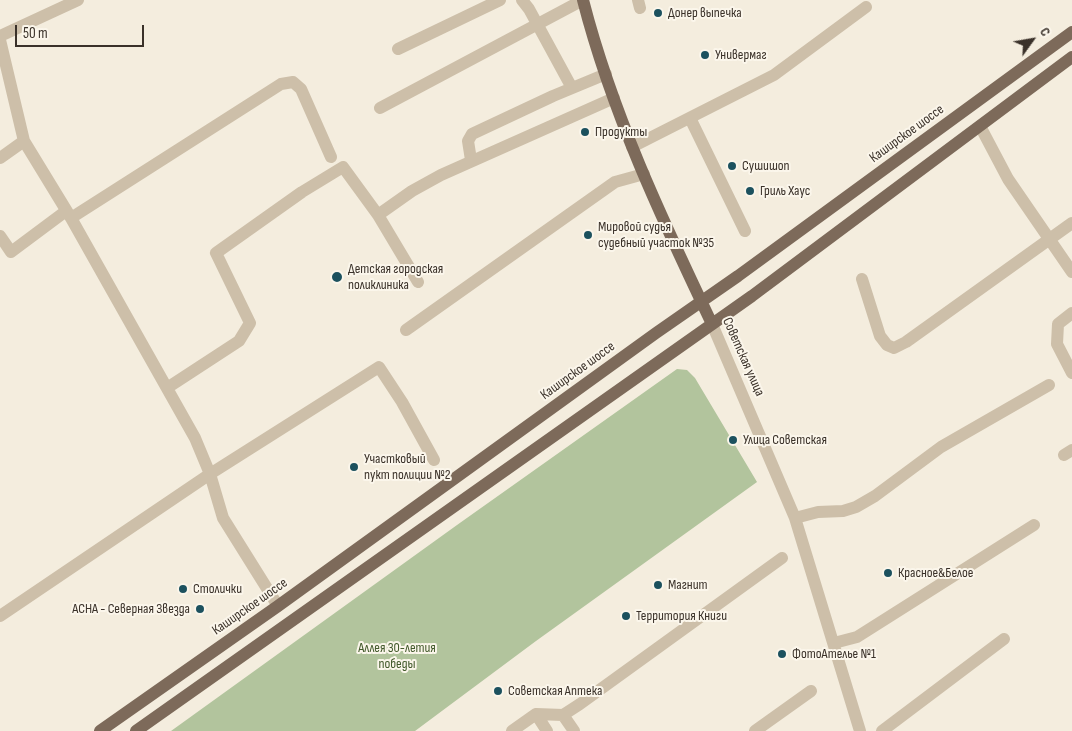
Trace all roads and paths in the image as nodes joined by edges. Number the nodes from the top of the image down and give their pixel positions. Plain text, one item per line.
1 (78, 0) edge
2 (500, 0) edge
3 (522, 0) edge
4 (583, 0) edge
5 (866, 8) dead end
6 (538, 24) junction
7 (1072, 32) edge
8 (0, 36) edge
9 (0, 40) edge
10 (398, 49) dead end
11 (1072, 57) edge
12 (606, 74) junction
13 (572, 88) junction
14 (614, 98) junction
15 (380, 108) dead end
16 (690, 118) junction
17 (980, 126) junction
18 (24, 142) junction
19 (632, 147) junction
20 (331, 157) dead end
21 (0, 158) edge
22 (471, 160) junction
23 (644, 174) junction
24 (69, 215) junction
25 (378, 215) junction
26 (1072, 223) edge
27 (745, 231) dead end
28 (0, 236) edge
29 (1049, 239) junction
30 (1072, 272) edge
31 (862, 279) dead end
32 (418, 282) dead end
33 (701, 302) junction
34 (1072, 313) edge
35 (712, 324) junction
36 (406, 330) dead end
37 (1072, 373) edge
38 (1049, 385) dead end
39 (167, 388) junction
40 (434, 460) dead end
41 (210, 474) junction
42 (795, 518) junction
43 (1034, 525) dead end
44 (782, 558) dead end
45 (278, 606) junction
46 (0, 616) edge
47 (1004, 639) dead end
48 (834, 643) junction
49 (811, 691) dead end
50 (536, 714) junction
51 (563, 715) junction
52 (100, 731) edge
53 (136, 731) edge
54 (512, 731) edge
55 (547, 731) edge
56 (574, 731) edge
57 (755, 731) edge
58 (860, 731) edge
59 (882, 731) edge

1 - 8 street
2 - 10 street
3 - 6 street
4 - 6 street
4 - 12 main road, Советская улица
5 - 16 street
6 - 13 street
6 - 15 street
7 - 33 main road, Каширское шоссе
9 - 18 street
11 - 17 main road
12 - 13 street
12 - 14 main road, Советская улица
13 - 22 street
14 - 19 main road, Советская улица
14 - 22 street
16 - 19 street
16 - 27 street
17 - 29 street
17 - 35 main road
18 - 21 street
18 - 24 street
19 - 23 main road, Советская улица
20 - 24 street
22 - 25 street
23 - 33 main road, Советская улица
23 - 36 street
24 - 28 street
24 - 39 street
25 - 32 street
25 - 39 street
26 - 29 street
29 - 30 street
29 - 31 street
33 - 35 main road, Советская улица
33 - 45 main road, Каширское шоссе
34 - 37 street
35 - 42 street, Советская улица
35 - 53 main road
38 - 42 street
39 - 41 street
40 - 41 street
41 - 45 street
41 - 46 street
42 - 48 street, Советская улица
43 - 48 street
44 - 51 street
45 - 52 main road, Каширское шоссе
47 - 59 street
48 - 58 street, Советская улица
49 - 57 street
50 - 51 street
50 - 54 street
50 - 55 street
51 - 56 street

